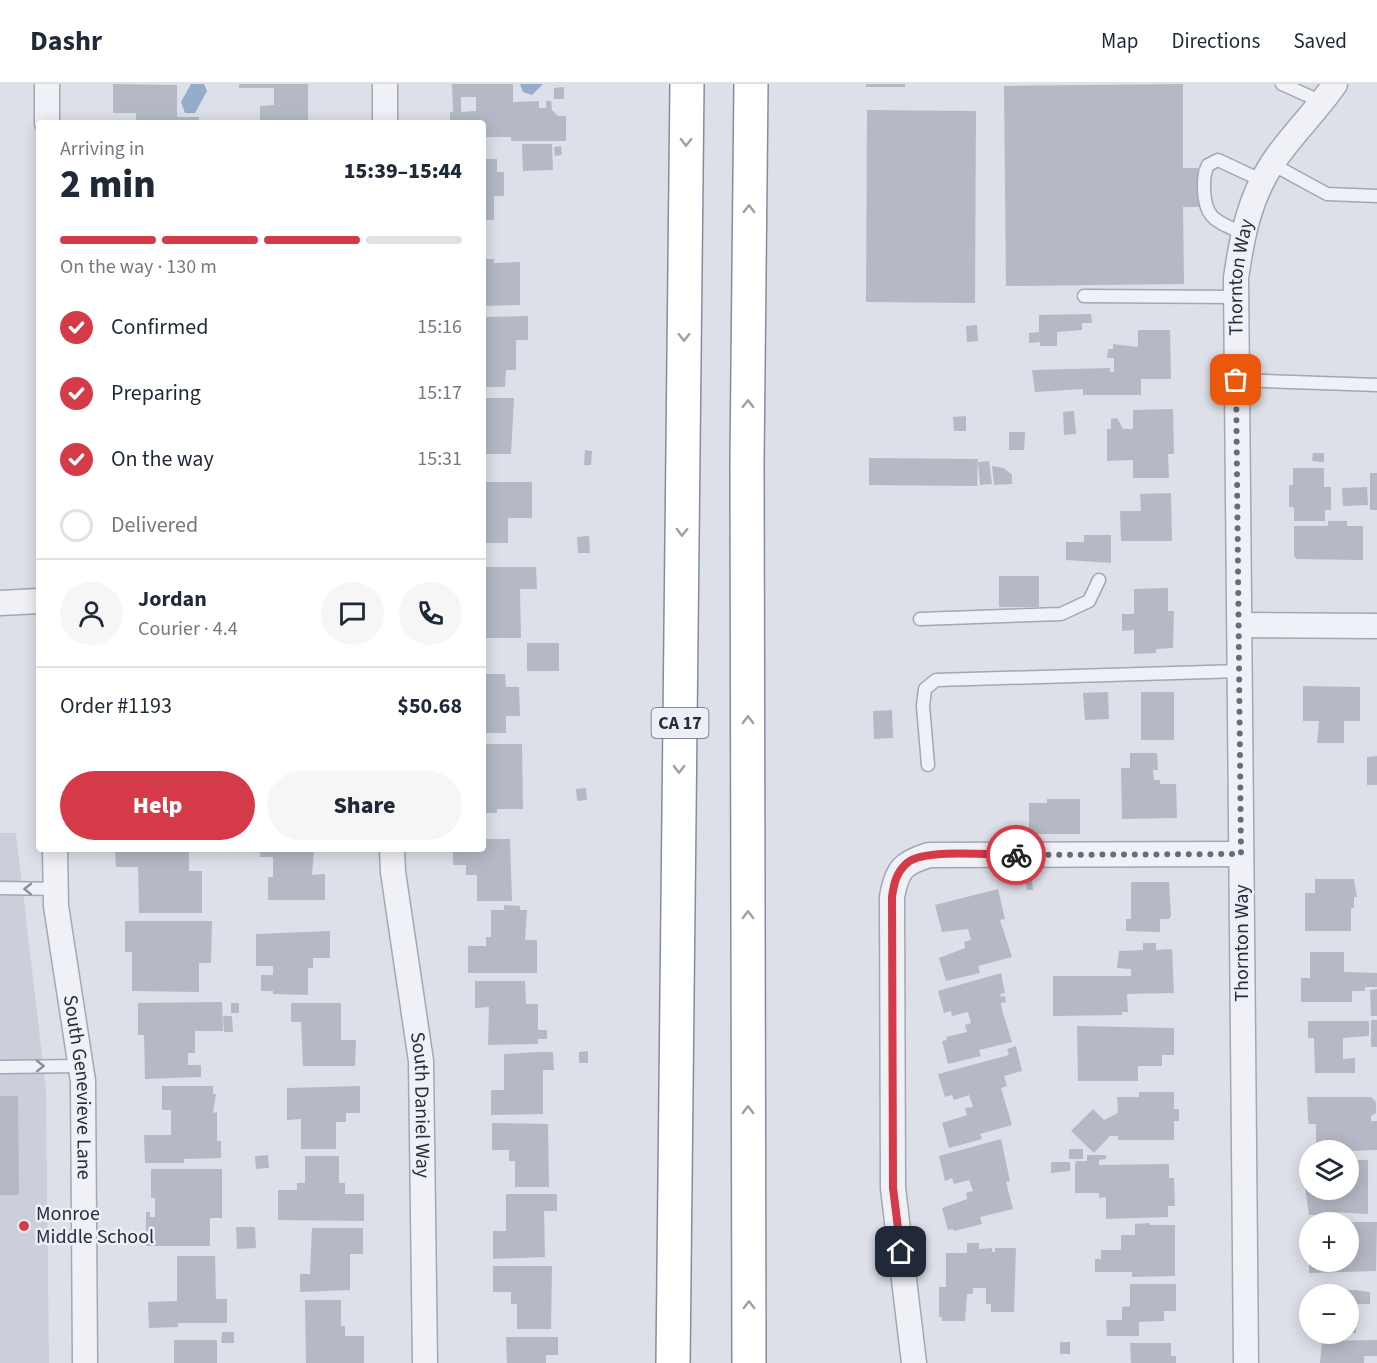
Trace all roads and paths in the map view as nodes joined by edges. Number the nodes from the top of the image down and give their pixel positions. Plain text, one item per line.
1 (47, 84) edge
2 (385, 84) edge
3 (687, 84) edge
4 (751, 84) edge
5 (1282, 84) edge
6 (1329, 93) edge
7 (47, 120) edge
8 (385, 120) edge
9 (1268, 172) junction
10 (1377, 196) edge
11 (1242, 233) junction
12 (1084, 296) dead end
13 (1236, 297) junction
14 (1236, 380) junction
15 (1377, 385) edge
16 (1099, 580) dead end
17 (36, 601) edge
18 (0, 603) edge
19 (920, 619) dead end
20 (1240, 625) junction
21 (1377, 626) edge
22 (1241, 671) junction
23 (928, 765) dead end
24 (55, 852) edge
25 (392, 852) edge
26 (1241, 854) junction
27 (0, 888) edge
28 (56, 889) junction
29 (81, 1066) junction
30 (0, 1067) edge
31 (85, 1363) edge
32 (425, 1363) edge
33 (673, 1363) edge
34 (749, 1363) edge
35 (914, 1363) edge
36 (1246, 1363) edge

1 - 7 street
2 - 8 street
3 -> 33 highway, CA 17
34 -> 4 highway
5 - 6 lane
6 - 9 street, Thornton Way
9 - 10 lane
9 - 11 street, Thornton Way
9 - 11 lane
11 - 13 street, Thornton Way
12 - 13 lane
13 - 14 street, Thornton Way
14 - 15 lane
14 - 20 street, Thornton Way
16 - 19 lane
17 - 18 street
20 - 21 street
20 - 22 street, Thornton Way
22 - 23 lane
22 - 26 street, Thornton Way
24 - 28 street, South Genevieve Lane
25 - 32 street, South Daniel Way
26 - 35 street
26 - 36 street, Thornton Way
28 -> 27 lane
28 - 29 street, South Genevieve Lane
30 -> 29 lane
29 - 31 street, South Genevieve Lane

